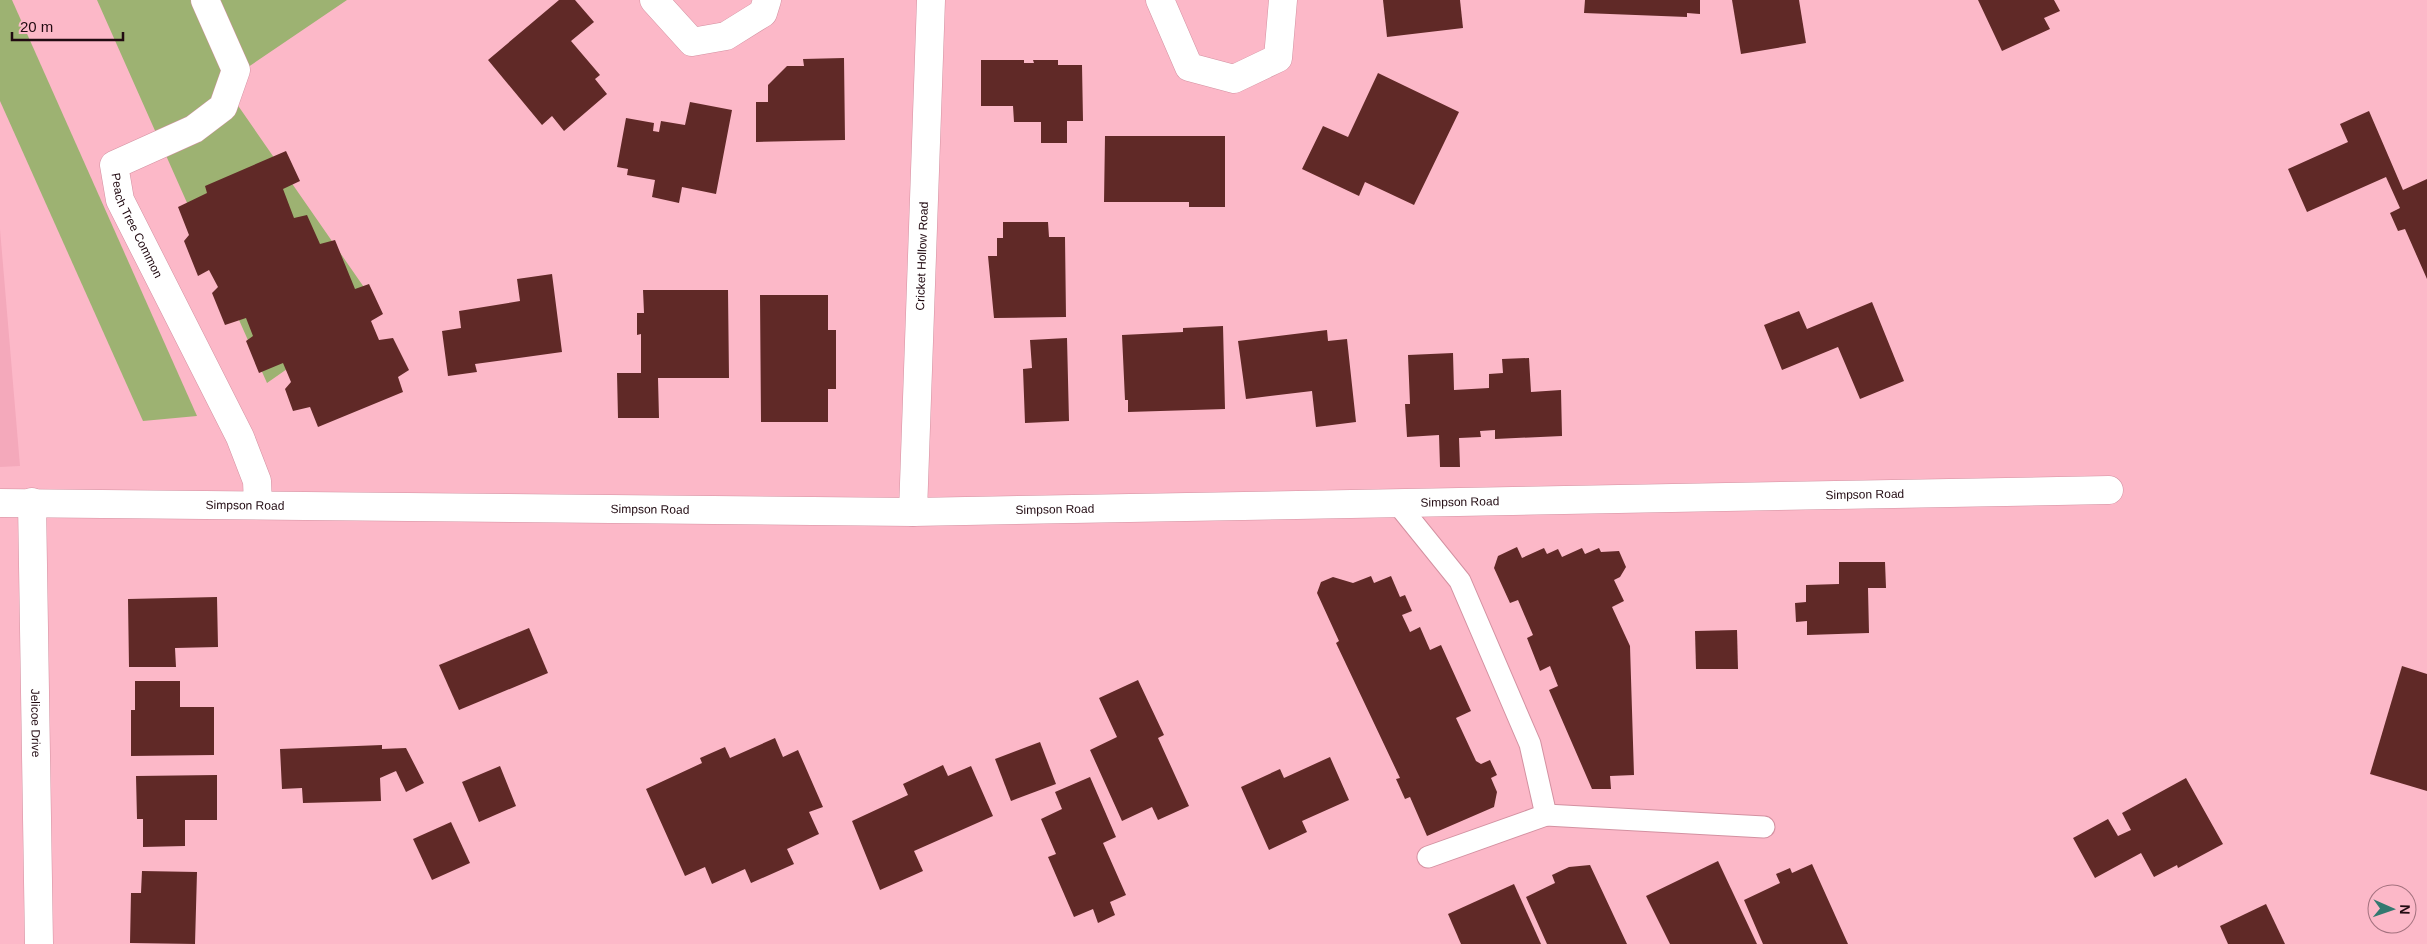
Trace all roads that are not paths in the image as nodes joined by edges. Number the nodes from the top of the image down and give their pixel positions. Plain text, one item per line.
1 (205, 0) edge
2 (654, 0) edge
3 (767, 0) edge
4 (931, 0) edge
5 (1160, 0) edge
6 (1283, 0) edge
7 (2109, 490) dead end
8 (32, 502) junction
9 (0, 503) edge
10 (1397, 503) junction
11 (258, 505) junction
12 (913, 512) junction
13 (1546, 815) junction
14 (1764, 827) dead end
15 (1428, 857) dead end
16 (39, 944) edge

1 - 11 street, Peach Tree Common
2 - 3 street
4 - 12 street, Cricket Hollow Road
5 - 6 street
7 - 10 street, Simpson Road
8 - 9 street, Simpson Road
8 - 11 street, Simpson Road
8 - 16 street, Jelicoe Drive
10 - 12 street, Simpson Road
10 - 13 lane
11 - 12 street, Simpson Road
13 - 14 lane
13 - 15 lane

